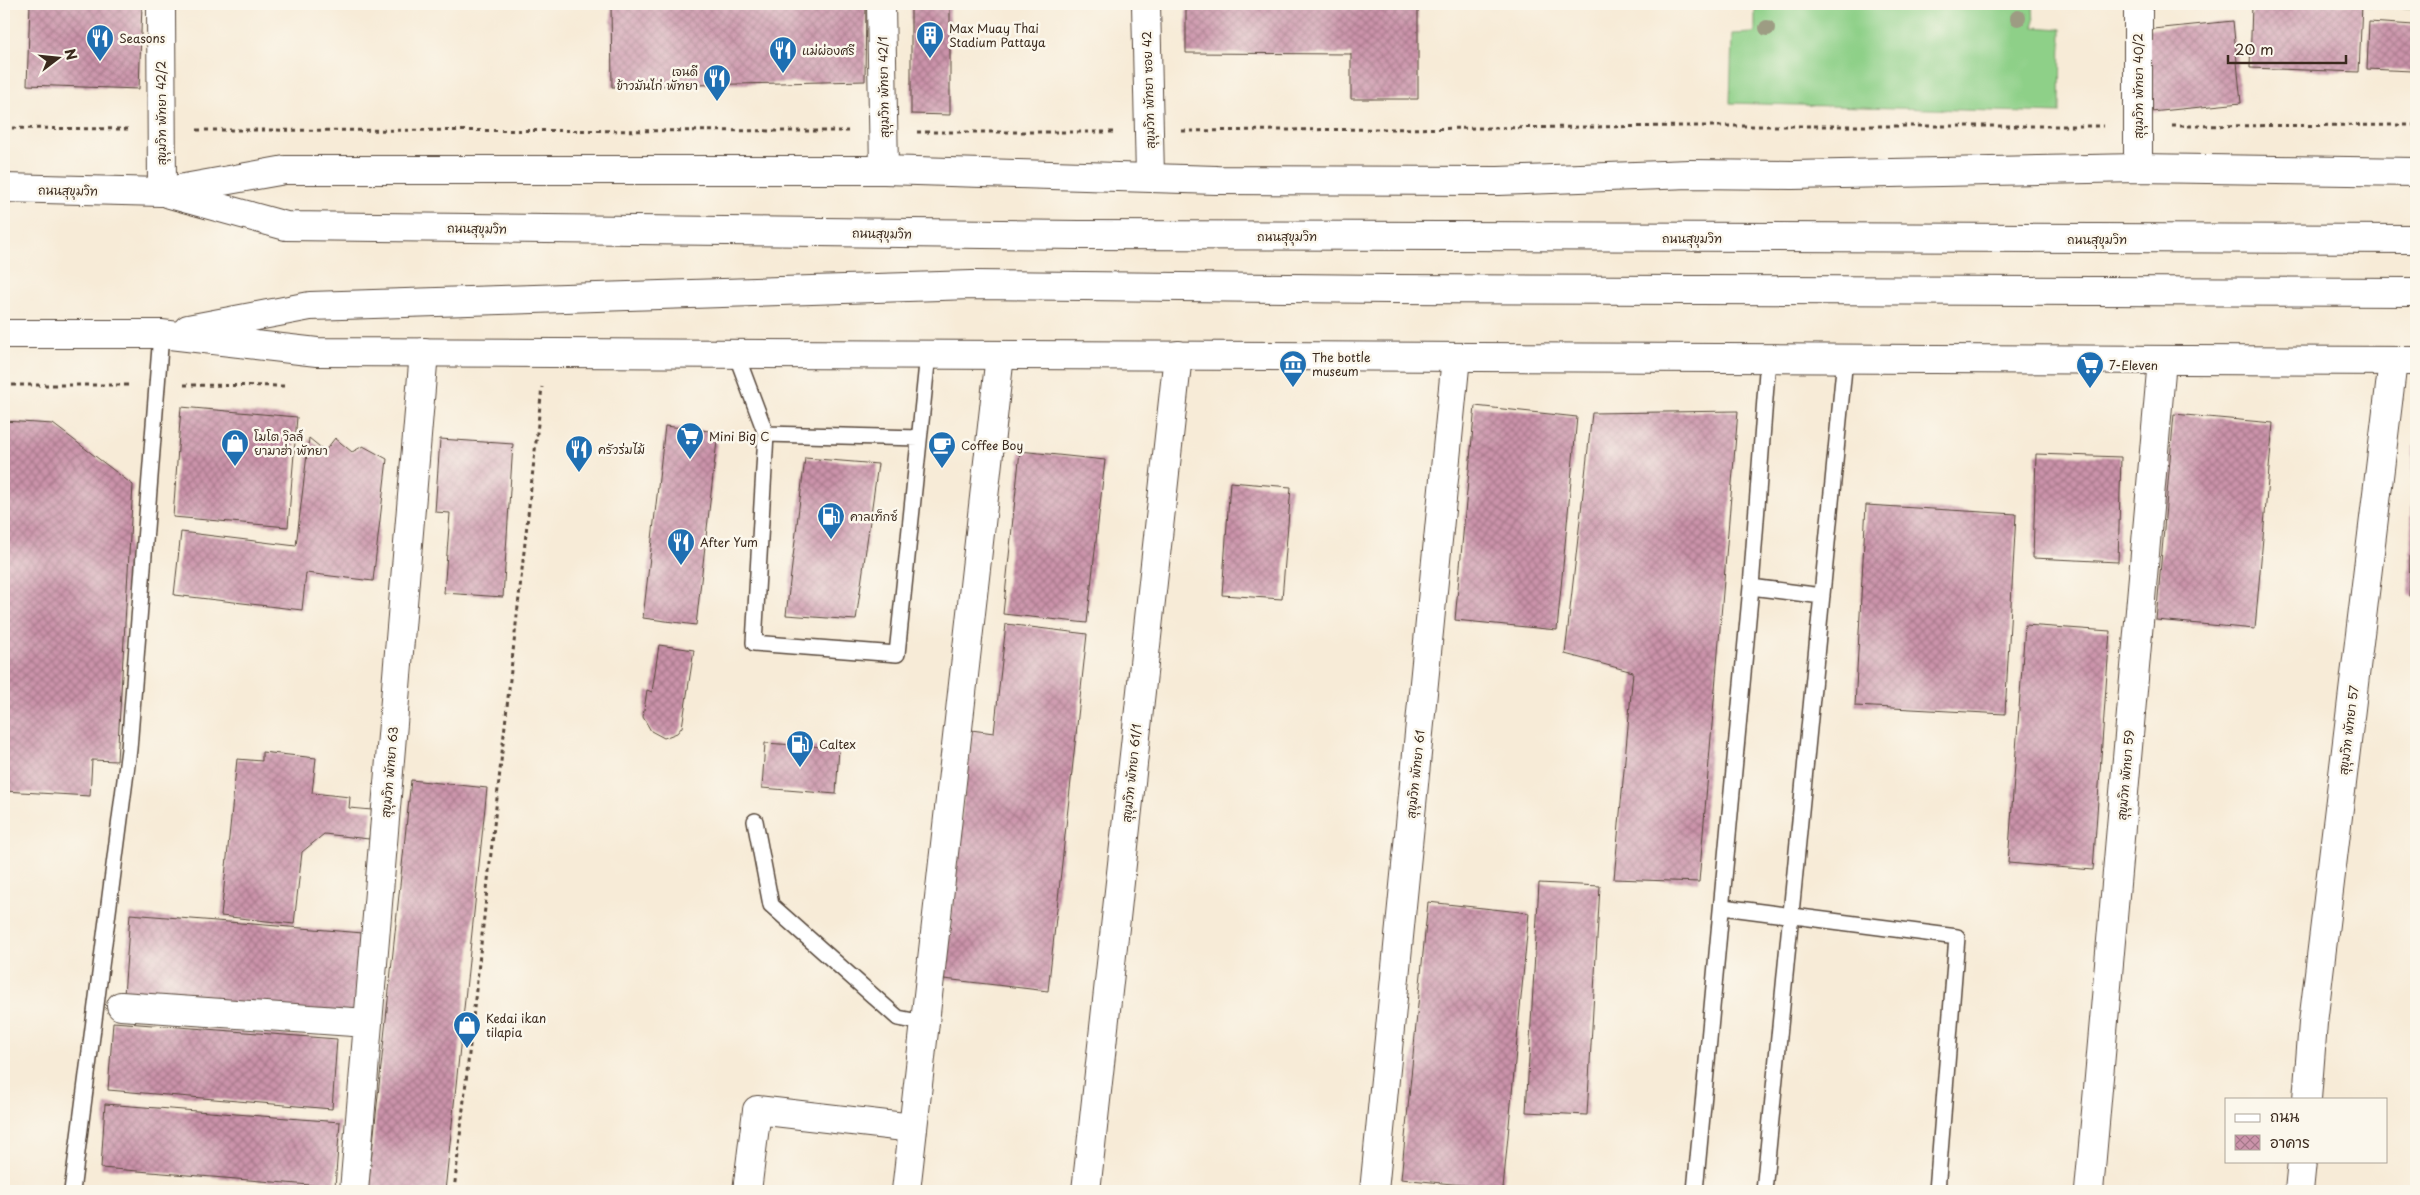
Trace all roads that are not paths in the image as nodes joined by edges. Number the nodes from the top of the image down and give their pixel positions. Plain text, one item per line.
1 (161, 4) edge
2 (881, 4) edge
3 (1146, 4) edge
4 (2138, 4) edge
5 (2138, 168) junction
6 (884, 170) junction
7 (2416, 172) edge
8 (1150, 176) junction
9 (4, 188) edge
10 (162, 192) junction
11 (2416, 239) edge
12 (2416, 292) edge
13 (4, 334) edge
14 (161, 334) junction
15 (424, 352) junction
16 (736, 354) junction
17 (928, 354) junction
18 (1000, 355) junction
19 (1178, 355) junction
20 (1456, 357) junction
21 (1768, 358) junction
22 (1845, 358) junction
23 (2162, 360) junction
24 (2404, 361) edge
25 (766, 434) junction
26 (919, 438) junction
27 (1751, 587) junction
28 (1822, 596) junction
29 (754, 821) dead end
30 (1723, 907) junction
31 (1791, 915) junction
32 (121, 1006) dead end
33 (368, 1023) junction
34 (924, 1024) junction
35 (2307, 1098) edge
36 (913, 1128) junction
37 (2302, 1162) edge
38 (72, 1191) edge
39 (354, 1191) edge
40 (747, 1191) edge
41 (906, 1191) edge
42 (1086, 1191) edge
43 (1374, 1191) edge
44 (1695, 1191) edge
45 (1764, 1191) edge
46 (1937, 1191) edge
47 (2089, 1191) edge
48 (2299, 1191) edge

1 - 10 main road, สุขุมวิท พัทยา 42/2
2 - 6 main road, สุขุมวิท พัทยา 42/1
3 - 8 main road, สุขุมวิท พัทยา ซอย 42
4 - 5 main road, สุขุมวิท พัทยา 40/2
5 - 7 main road, ถนนสุขุมวิท
5 - 8 main road, ถนนสุขุมวิท
6 - 8 main road, ถนนสุขุมวิท
6 - 10 main road, ถนนสุขุมวิท
9 - 10 main road, ถนนสุขุมวิท
10 - 11 main road, ถนนสุขุมวิท
12 - 14 main road
13 - 14 main road
14 - 15 main road
14 - 38 lane
15 - 16 main road
15 - 33 main road, สุขุมวิท พัทยา 63
16 - 17 main road
16 - 25 lane
17 - 18 main road
17 - 26 lane
18 - 19 main road
18 - 34 main road
19 - 20 main road
19 - 42 main road, สุขุมวิท พัทยา 61/1
20 - 21 main road
20 - 43 main road, สุขุมวิท พัทยา 61
21 - 22 main road
21 - 27 lane
22 - 23 main road
22 - 28 lane
23 - 24 main road
23 - 47 main road, สุขุมวิท พัทยา 59
24 - 35 main road, สุขุมวิท พัทยา 57
25 - 26 lane
25 - 26 lane
27 - 28 lane
27 - 30 lane
28 - 31 lane
29 - 34 lane
30 - 31 lane
30 - 44 lane
31 - 45 lane
31 - 46 lane
32 - 33 main road
33 - 39 main road, สุขุมวิท พัทยา 63
34 - 36 main road
36 - 40 main road
36 - 41 main road
37 - 48 main road

